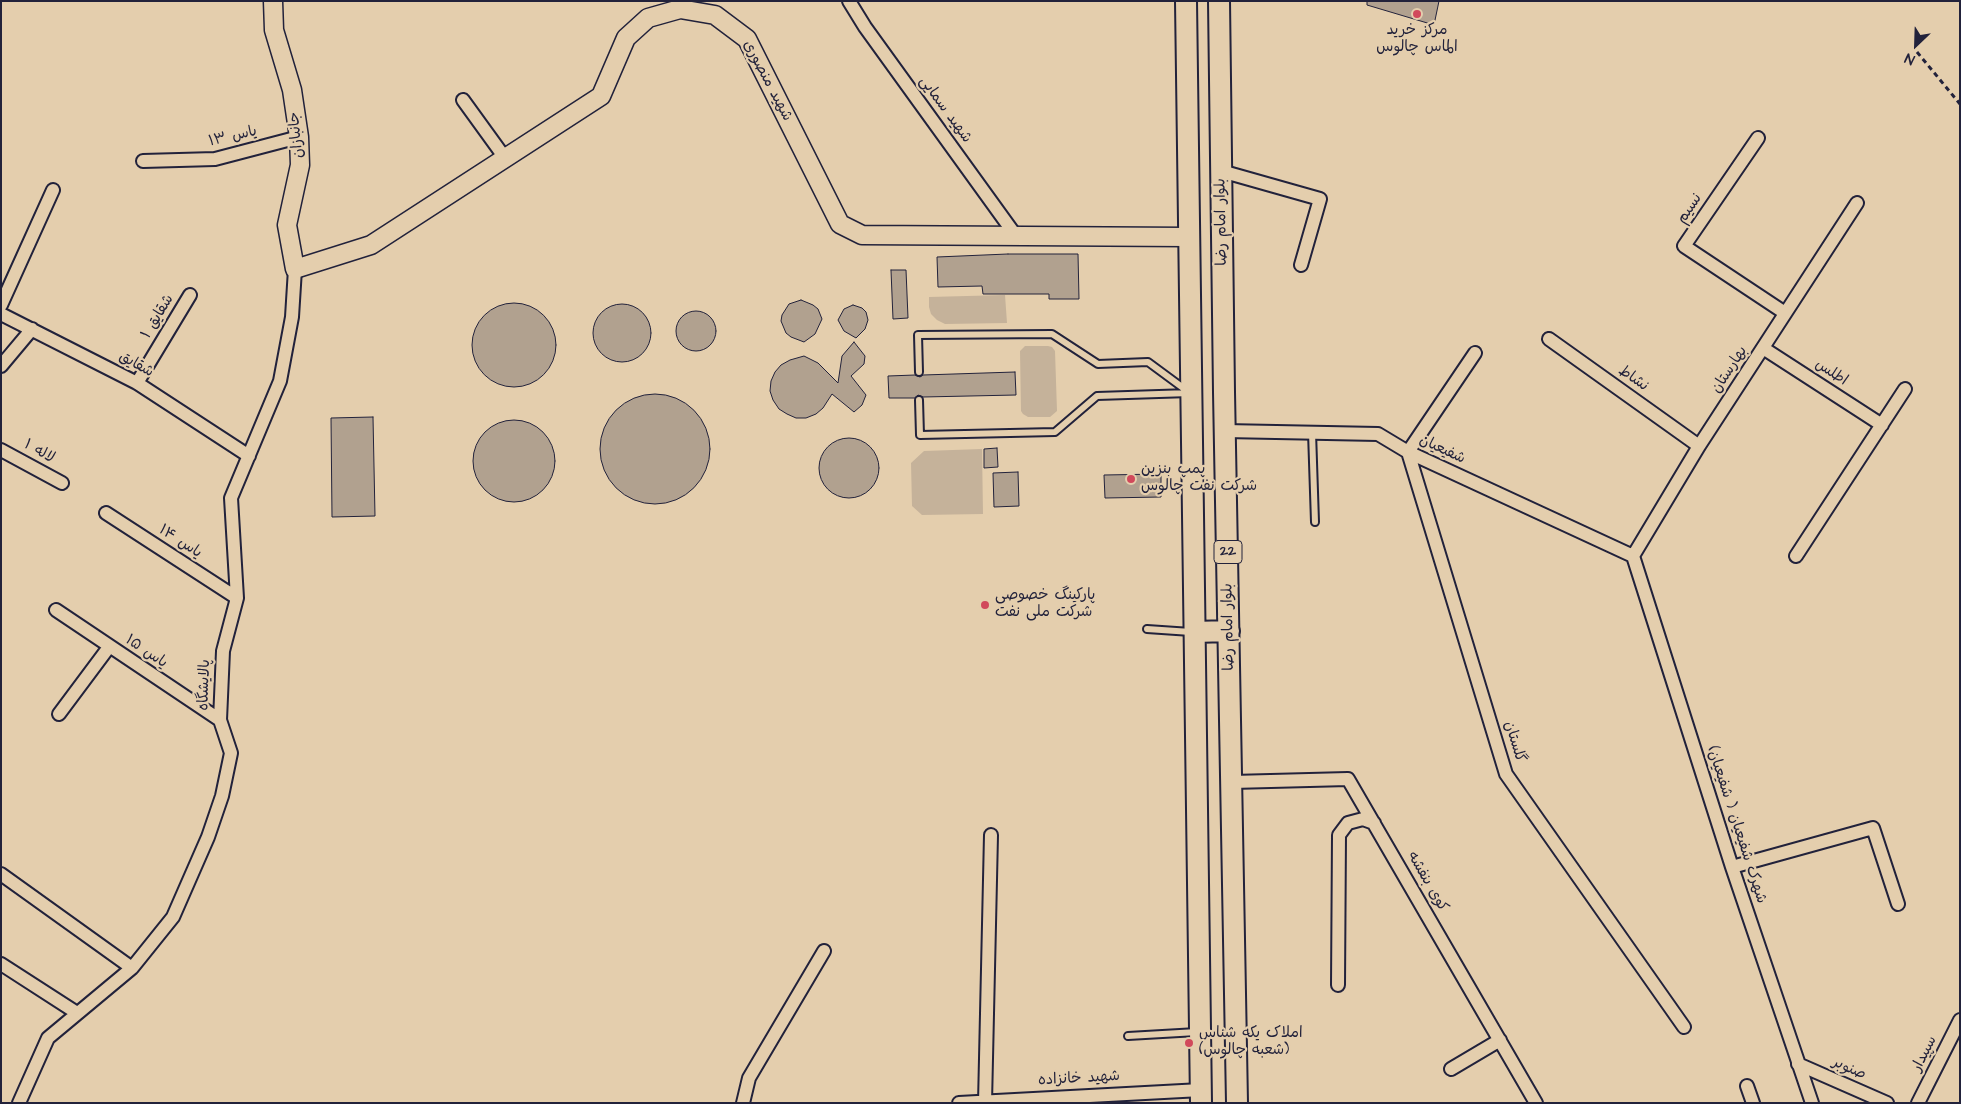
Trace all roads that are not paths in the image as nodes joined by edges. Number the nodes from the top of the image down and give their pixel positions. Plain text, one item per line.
1 (273, 1) edge
2 (849, 1) edge
3 (1186, 1) edge
4 (1219, 1) edge
5 (681, 5) edge
6 (463, 100) dead end
7 (300, 137) junction
8 (1758, 138) dead end
9 (505, 158) junction
10 (143, 161) dead end
11 (1221, 171) junction
12 (53, 190) dead end
13 (1857, 203) dead end
14 (1016, 236) junction
15 (1188, 238) junction
16 (1301, 265) dead end
17 (295, 269) junction
18 (190, 295) dead end
19 (1, 304) edge
20 (1785, 313) junction
21 (1, 314) edge
22 (32, 329) junction
23 (1549, 339) dead end
24 (1763, 348) junction
25 (1475, 353) dead end
26 (1, 366) edge
27 (918, 372) dead end
28 (137, 383) junction
29 (1905, 389) dead end
30 (1224, 392) junction
31 (1190, 393) junction
32 (919, 400) dead end
33 (1882, 425) junction
34 (1225, 431) junction
35 (1312, 432) junction
36 (1699, 446) junction
37 (1, 450) edge
38 (1408, 452) junction
39 (249, 456) junction
40 (62, 483) dead end
41 (106, 513) dead end
42 (1315, 522) dead end
43 (1633, 556) junction
44 (1796, 556) dead end
45 (237, 598) junction
46 (56, 610) dead end
47 (1147, 630) dead end
48 (1229, 631) junction
49 (1195, 632) junction
50 (109, 647) junction
51 (59, 714) dead end
52 (220, 720) junction
53 (1232, 782) junction
54 (1374, 823) junction
55 (991, 835) dead end
56 (1732, 867) junction
57 (1, 874) edge
58 (1898, 904) dead end
59 (824, 951) dead end
60 (1, 964) edge
61 (132, 968) junction
62 (1338, 985) dead end
63 (77, 1013) junction
64 (1960, 1020) edge
65 (1684, 1027) dead end
66 (1200, 1032) junction
67 (1128, 1036) dead end
68 (1500, 1040) junction
69 (1798, 1064) junction
70 (1451, 1070) dead end
71 (1747, 1086) dead end
72 (1201, 1096) edge
73 (985, 1101) edge
74 (19, 1103) edge
75 (743, 1103) edge
76 (959, 1103) edge
77 (1237, 1103) edge
78 (1536, 1103) edge
79 (1753, 1103) edge
80 (1812, 1103) edge
81 (1886, 1103) edge
82 (1918, 1103) edge

1 - 7 street, جانبازان
2 - 14 street, شهید سمایی
3 - 15 main road
4 - 11 main road, بلوار امام رضا / 22
5 - 9 street, شهید منصوری
5 - 14 street, شهید منصوری
6 - 9 street
7 - 10 street, یاس ۱۳
7 - 17 street, جانبازان
8 - 20 street, نسیم
9 - 17 street, شهید منصوری
11 - 16 street
11 - 30 main road, بلوار امام رضا / 22
12 - 19 street
13 - 20 street, بهارستان
14 - 15 street, شهید منصوری
15 - 31 main road
17 - 39 street, پالایشگاه
18 - 28 street, شقایق ۱
20 - 24 street, بهارستان
21 - 22 street, شقایق
22 - 26 street
22 - 28 street, شقایق
23 - 36 street, نشاط
24 - 33 street, اطلس
24 - 36 street, بهارستان
25 - 38 street
27 - 31 lane
28 - 39 street, شقایق
29 - 33 street
30 - 31 main road
30 - 34 main road, بلوار امام رضا / 22
31 - 32 lane
31 - 49 main road
33 - 44 street
34 - 35 street, شفیعیان
34 - 48 main road, بلوار امام رضا / 22
35 - 38 street, شفیعیان
35 - 42 lane
36 - 43 street, بهارستان
37 - 40 street, لاله ۱
38 - 43 street, شفیعیان
38 - 65 street, گلستان
39 - 45 street, پالایشگاه
41 - 45 street, یاس ۱۴
43 - 56 street, شهرک شفیعیان ( شفیعیان)
45 - 52 street, پالایشگاه
46 - 50 street, یاس ۱۵
47 - 49 lane
48 - 49 main road
48 - 53 main road, بلوار امام رضا / 22
49 - 66 main road
50 - 51 street
50 - 52 street, یاس ۱۵
52 - 61 street, پالایشگاه
53 - 54 street, کوی بنفشه
53 - 77 main road, بلوار امام رضا / 22
54 - 62 street
54 - 68 street, کوی بنفشه
55 - 73 street
56 - 58 street
56 - 69 street, شهرک شفیعیان ( شفیعیان)
57 - 61 street
59 - 75 street
60 - 63 street
61 - 63 street, پالایشگاه
63 - 74 street, پالایشگاه
64 - 82 street, سپیدار
66 - 67 lane
66 - 72 main road
68 - 70 street
68 - 78 street, کوی بنفشه
69 - 80 street, شهرک شفیعیان ( شفیعیان)
69 - 81 street, صنوبر
71 - 79 street
72 - 73 street, شهید خانزاده
73 - 76 street, شهید خانزاده

